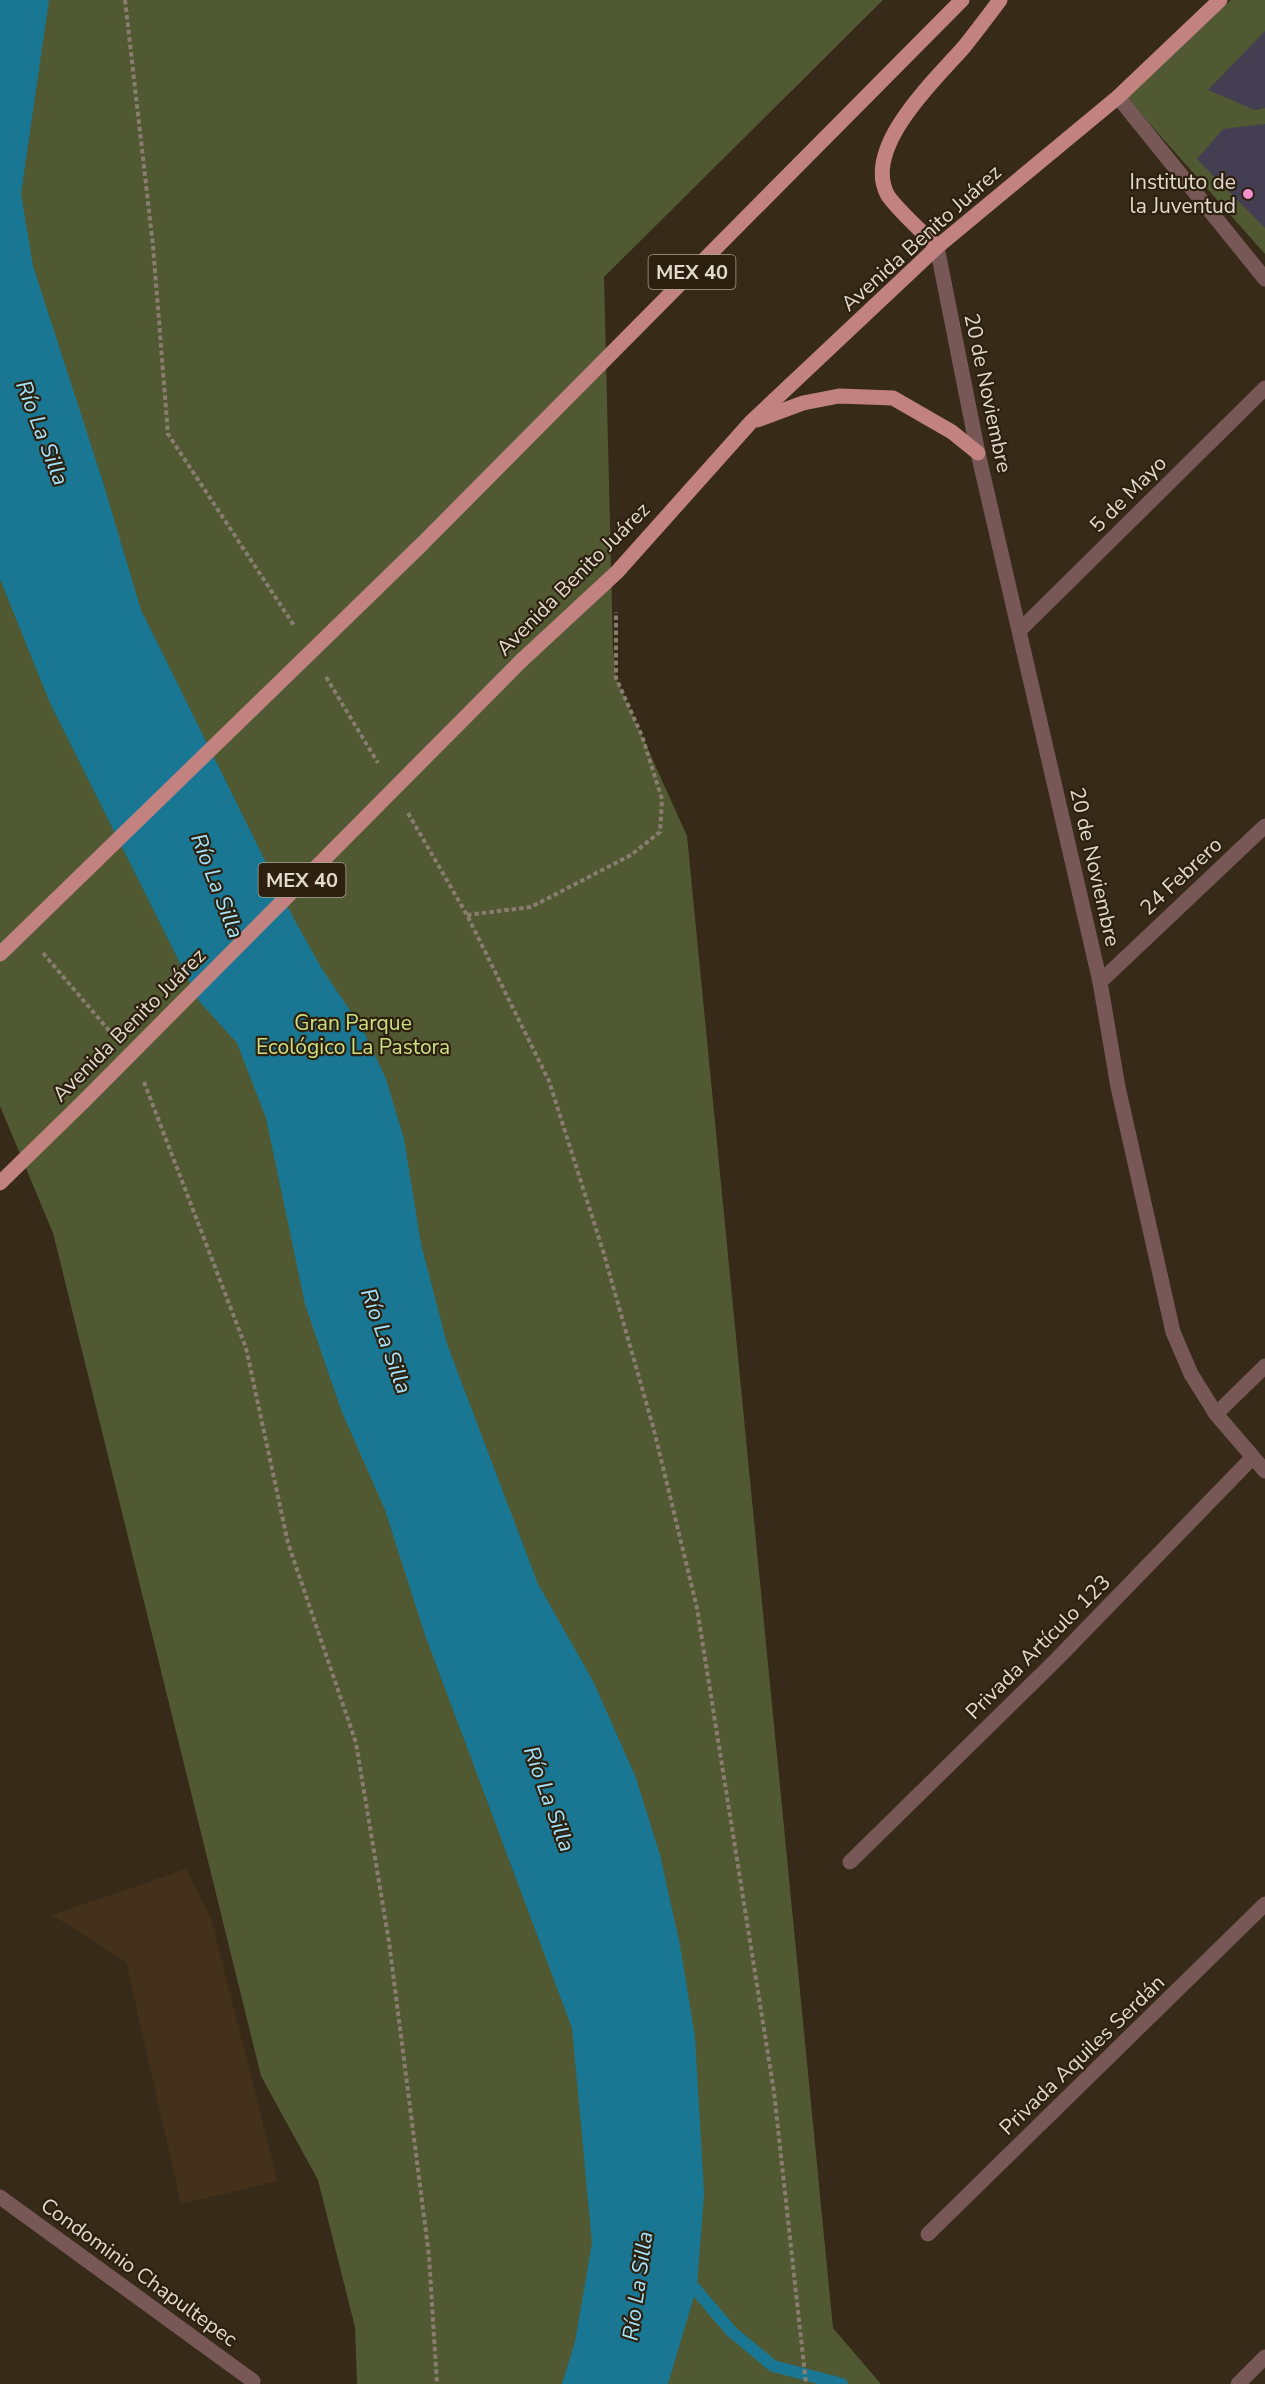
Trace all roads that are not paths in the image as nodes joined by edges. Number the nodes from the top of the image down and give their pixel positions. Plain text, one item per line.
1 (962, 0) edge
2 (1000, 0) edge
3 (1220, 0) edge
4 (1118, 97) junction
5 (937, 247) junction
6 (1265, 279) edge
7 (1265, 388) edge
8 (751, 422) junction
9 (978, 453) junction
10 (1020, 630) junction
11 (1265, 826) edge
12 (0, 954) edge
13 (1100, 982) junction
14 (0, 1183) edge
15 (1265, 1366) edge
16 (1216, 1414) junction
17 (1252, 1458) junction
18 (1265, 1471) edge
19 (850, 1862) dead end
20 (1265, 1904) edge
21 (0, 2198) edge
22 (928, 2234) dead end
23 (1265, 2357) edge
24 (253, 2381) dead end
25 (1238, 2384) edge

1 - 12 main road, MEX 40, bridge
2 - 5 main road
3 - 4 main road, Avenida Benito Juárez / MEX 40
4 - 5 main road, Avenida Benito Juárez / MEX 40
4 - 6 street
5 - 8 main road, Avenida Benito Juárez / MEX 40
5 - 9 street, 20 de Noviembre
7 - 10 street, 5 de Mayo
8 - 9 main road
8 - 14 main road, Avenida Benito Juárez / MEX 40, bridge
9 - 10 street, 20 de Noviembre
10 - 13 street, 20 de Noviembre
11 - 13 street, 24 Febrero
13 - 16 street, 20 de Noviembre
15 - 16 street
16 - 17 street, 20 de Noviembre
17 - 18 street, 20 de Noviembre
17 - 19 street, Privada Artículo 123
20 - 22 street, Privada Aquiles Serdán
21 - 24 street, Condominio Chapultepec
23 - 25 street

